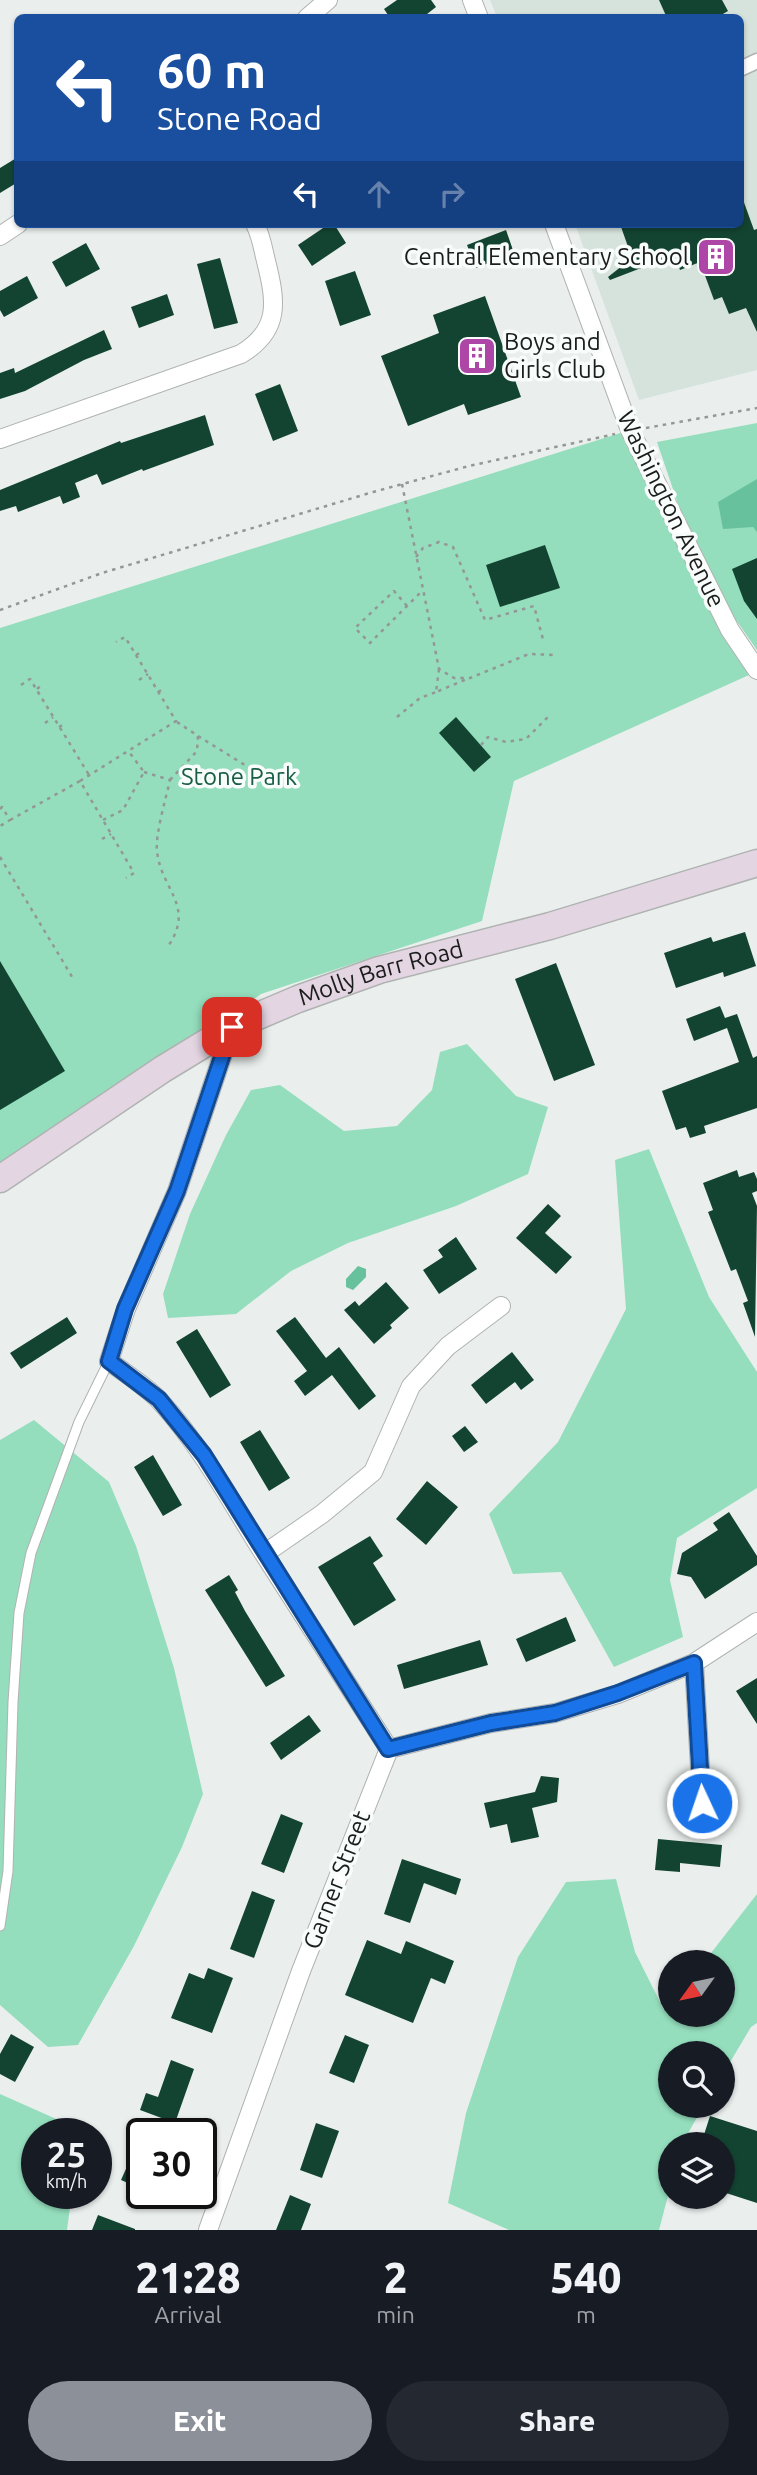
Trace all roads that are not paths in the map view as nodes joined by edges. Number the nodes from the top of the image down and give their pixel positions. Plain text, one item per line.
1 (328, 0) edge
2 (312, 14) edge
3 (259, 228) edge
4 (555, 228) edge
5 (0, 439) edge
6 (757, 670) edge
7 (757, 863) edge
8 (232, 1027) junction
9 (0, 1179) edge
10 (501, 1306) dead end
11 (109, 1361) junction
12 (264, 1554) junction
13 (757, 1622) edge
14 (694, 1663) junction
15 (388, 1749) junction
16 (702, 1803) dead end
17 (0, 1926) edge
18 (208, 2230) edge

1 - 2 street
3 - 5 street
4 - 6 street, Washington Avenue
7 - 8 main road, Molly Barr Road
8 - 9 main road, Molly Barr Road
8 - 11 street
10 - 12 street
11 - 12 street
11 - 17 lane
12 - 15 street
13 - 14 street
14 - 15 street
14 - 16 street
15 - 18 street, Garner Street

